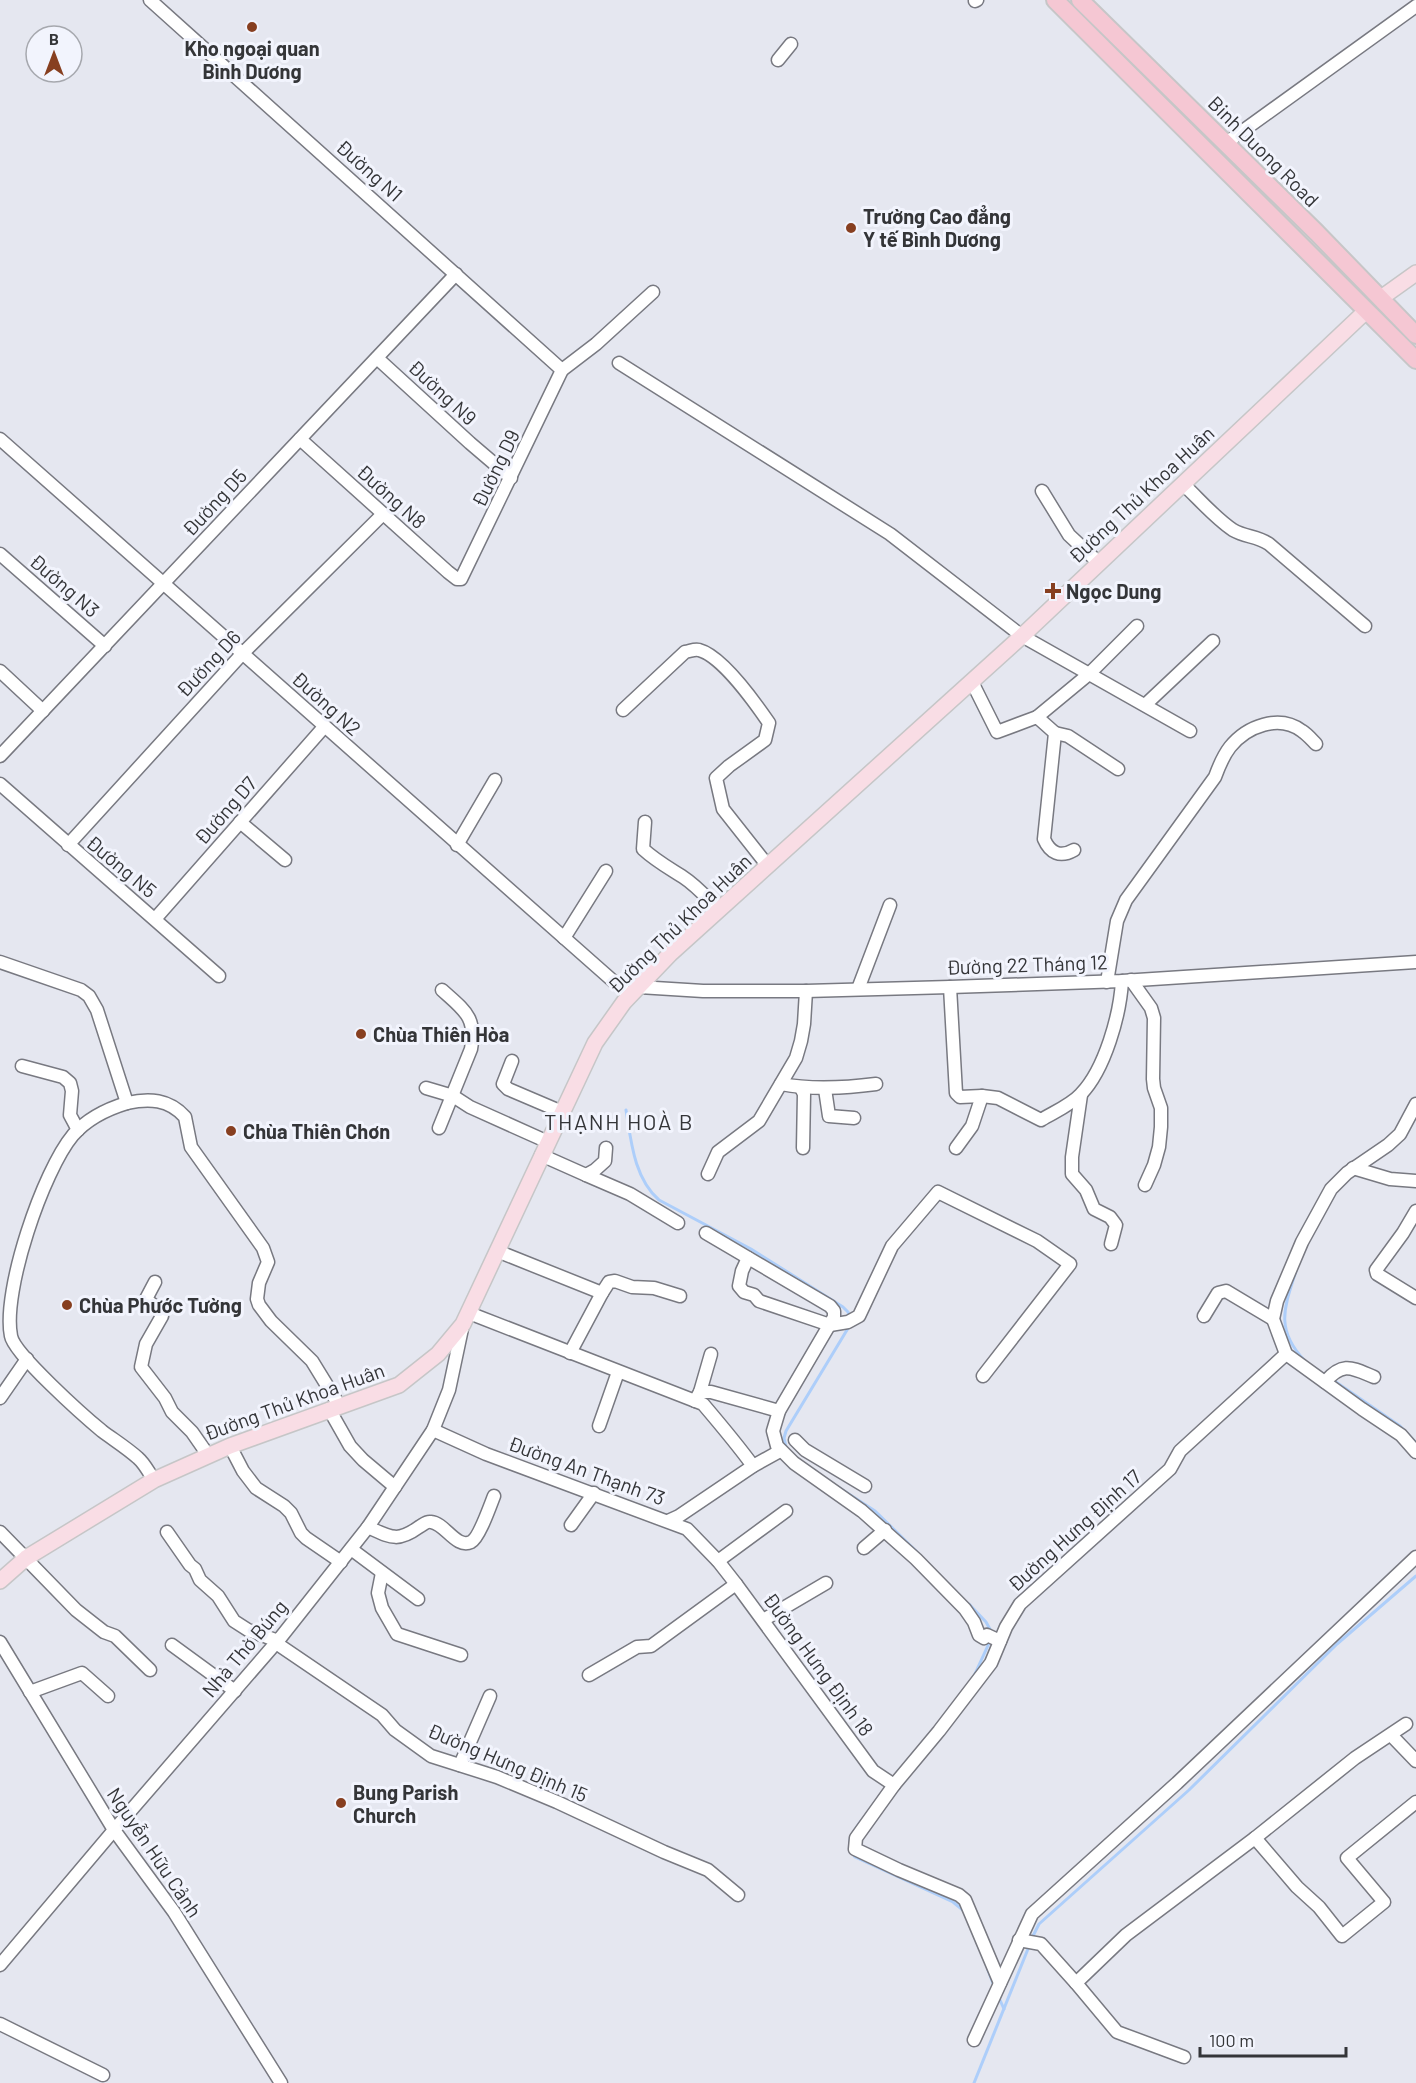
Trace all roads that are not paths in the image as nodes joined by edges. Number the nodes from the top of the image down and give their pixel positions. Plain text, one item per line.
1 (150, 0) edge
2 (1055, 0) edge
3 (1080, 0) edge
4 (1416, 6) edge
5 (791, 44) dead end
6 (778, 60) dead end
7 (1226, 143) junction
8 (1416, 273) edge
9 (456, 274) junction
10 (653, 292) dead end
11 (1382, 298) junction
12 (1366, 311) junction
13 (1416, 335) edge
14 (377, 358) junction
15 (1416, 360) edge
16 (619, 363) dead end
17 (562, 370) junction
18 (0, 439) edge
19 (300, 439) junction
20 (511, 478) junction
21 (1183, 484) junction
22 (1042, 491) dead end
23 (383, 514) junction
24 (0, 554) edge
25 (1099, 563) junction
26 (459, 579) joint
27 (163, 584) junction
28 (1137, 626) dead end
29 (1365, 626) dead end
30 (1022, 636) junction
31 (1213, 641) dead end
32 (105, 646) junction
33 (242, 654) junction
34 (0, 671) edge
35 (1089, 674) junction
36 (972, 682) junction
37 (1145, 705) junction
38 (623, 710) dead end
39 (43, 711) junction
40 (1037, 717) junction
41 (324, 727) junction
42 (1190, 731) dead end
43 (1055, 733) junction
44 (1316, 744) dead end
45 (0, 756) edge
46 (1119, 769) dead end
47 (495, 780) dead end
48 (0, 784) edge
49 (240, 822) junction
50 (645, 822) dead end
51 (68, 845) junction
52 (457, 845) junction
53 (1074, 850) dead end
54 (285, 860) dead end
55 (768, 866) junction
56 (606, 871) dead end
57 (890, 905) dead end
58 (719, 910) junction
59 (155, 919) junction
60 (564, 938) junction
61 (0, 962) edge
62 (1416, 962) edge
63 (219, 976) dead end
64 (1107, 981) junction
65 (1127, 981) junction
66 (950, 987) junction
67 (858, 989) junction
68 (442, 990) dead end
69 (634, 991) junction
70 (806, 991) junction
71 (512, 1061) dead end
72 (22, 1066) dead end
73 (781, 1084) junction
74 (876, 1084) dead end
75 (426, 1088) dead end
76 (801, 1088) junction
77 (825, 1089) junction
78 (453, 1095) junction
79 (1081, 1095) junction
80 (982, 1096) junction
81 (127, 1103) junction
82 (1416, 1104) edge
83 (562, 1112) junction
84 (854, 1118) dead end
85 (439, 1128) dead end
86 (78, 1130) junction
87 (545, 1148) junction
88 (606, 1148) dead end
89 (802, 1148) dead end
90 (956, 1148) dead end
91 (1353, 1168) junction
92 (708, 1174) dead end
93 (586, 1175) junction
94 (1416, 1181) edge
95 (1144, 1185) dead end
96 (1416, 1211) edge
97 (678, 1223) dead end
98 (706, 1233) dead end
99 (1111, 1244) dead end
100 (497, 1251) junction
101 (748, 1258) junction
102 (154, 1282) dead end
103 (602, 1293) junction
104 (680, 1296) dead end
105 (1416, 1298) edge
106 (1204, 1316) dead end
107 (466, 1319) junction
108 (1274, 1319) junction
109 (830, 1325) junction
110 (570, 1353) junction
111 (711, 1354) dead end
112 (1286, 1354) junction
113 (27, 1359) junction
114 (618, 1372) junction
115 (983, 1376) dead end
116 (1374, 1377) dead end
117 (1329, 1378) junction
118 (697, 1397) junction
119 (0, 1398) edge
120 (334, 1407) junction
121 (779, 1411) junction
122 (599, 1426) dead end
123 (432, 1430) junction
124 (795, 1440) dead end
125 (230, 1446) junction
126 (780, 1451) junction
127 (1416, 1452) edge
128 (208, 1455) junction
129 (798, 1458) junction
130 (753, 1466) junction
131 (154, 1480) junction
132 (865, 1486) dead end
133 (395, 1487) junction
134 (594, 1493) junction
135 (494, 1496) dead end
136 (786, 1511) dead end
137 (668, 1521) junction
138 (571, 1525) dead end
139 (368, 1527) junction
140 (885, 1530) junction
141 (0, 1532) edge
142 (167, 1532) dead end
143 (864, 1548) dead end
144 (351, 1550) junction
145 (1416, 1557) edge
146 (26, 1558) junction
147 (718, 1561) junction
148 (341, 1562) junction
149 (382, 1573) junction
150 (0, 1581) edge
151 (826, 1583) dead end
152 (736, 1584) junction
153 (418, 1599) dead end
154 (763, 1620) junction
155 (1000, 1641) junction
156 (0, 1642) edge
157 (277, 1642) junction
158 (172, 1645) dead end
159 (461, 1654) dead end
160 (150, 1670) dead end
161 (589, 1675) dead end
162 (235, 1690) junction
163 (30, 1692) junction
164 (108, 1696) dead end
165 (490, 1696) dead end
166 (1406, 1724) dead end
167 (1391, 1735) junction
168 (1416, 1761) edge
169 (460, 1765) junction
170 (894, 1785) junction
171 (1416, 1802) edge
172 (114, 1830) junction
173 (1255, 1838) junction
174 (738, 1895) dead end
175 (1022, 1941) junction
176 (0, 1965) edge
177 (1000, 1983) junction
178 (1076, 1983) junction
179 (0, 2024) edge
180 (974, 2040) dead end
181 (1184, 2057) dead end
182 (103, 2075) dead end
183 (281, 2083) edge

1 - 9 street, Đường N1
2 - 12 highway, Binh Duong Road
3 - 7 highway, Binh Duong Road
4 - 7 street
5 - 6 street
7 - 11 highway, Binh Duong Road
8 - 11 main road
9 - 14 street, Đường D5
9 - 17 street, Đường N1
10 - 17 street
11 - 12 highway
11 - 13 highway, Binh Duong Road
12 - 15 highway, Binh Duong Road
12 - 21 main road, Đường Thủ Khoa Huân
14 - 19 street, Đường D5
14 - 20 street, Đường N9
16 - 30 street
17 - 20 street, Đường D9
18 - 27 street, Đường N2
19 - 23 street, Đường N8
19 - 27 street, Đường D5
20 - 26 street, Đường D9
21 - 25 main road, Đường Thủ Khoa Huân
21 - 29 street
22 - 25 street
23 - 26 street, Đường N8
23 - 33 street, Đường D6
24 - 32 street, Đường N3
25 - 30 main road, Đường Thủ Khoa Huân
27 - 32 street, Đường D5
27 - 33 street, Đường N2
28 - 35 street
30 - 35 street
30 - 36 main road, Đường Thủ Khoa Huân
31 - 37 street
32 - 39 street, Đường D5
33 - 41 street, Đường N2
33 - 51 street, Đường D6
34 - 39 street
35 - 37 street
35 - 40 street
36 - 40 street
36 - 55 main road, Đường Thủ Khoa Huân
37 - 42 street
38 - 55 street
39 - 45 street, Đường D5
40 - 43 street
41 - 49 street, Đường D7
41 - 52 street, Đường N2
43 - 46 street
43 - 53 street
44 - 64 street
47 - 52 street
48 - 51 street, Đường N5
49 - 54 street
49 - 59 street, Đường D7
50 - 58 street
51 - 59 street, Đường N5
52 - 60 street, Đường N2
55 - 58 main road, Đường Thủ Khoa Huân
56 - 60 street
57 - 67 street
58 - 69 main road, Đường Thủ Khoa Huân
59 - 63 street, Đường N5
60 - 69 street, Đường N2
61 - 81 street
62 - 65 street, Đường 22 Tháng 12
64 - 65 street, Đường 22 Tháng 12
64 - 66 street, Đường 22 Tháng 12
65 - 79 street
65 - 95 street
66 - 67 street, Đường 22 Tháng 12
66 - 80 street
67 - 70 street, Đường 22 Tháng 12
68 - 78 street
69 - 70 street, Đường 22 Tháng 12
69 - 83 main road, Đường Thủ Khoa Huân
70 - 73 street
71 - 83 street
72 - 86 street
73 - 76 street
73 - 92 street
74 - 77 street
75 - 78 street
76 - 77 street
76 - 89 street
77 - 84 street
78 - 85 street
78 - 87 street
79 - 80 street
79 - 99 street
80 - 90 street
81 - 86 street
81 - 120 street
82 - 91 street
83 - 87 main road, Đường Thủ Khoa Huân
86 - 113 street
87 - 93 street
87 - 100 main road, Đường Thủ Khoa Huân
88 - 93 street
91 - 94 street
91 - 108 street
93 - 97 street
96 - 105 street
98 - 101 street
100 - 103 street
100 - 107 main road, Đường Thủ Khoa Huân
101 - 109 street
101 - 109 street
102 - 128 street
103 - 104 street
103 - 110 street
106 - 108 street
107 - 110 street
107 - 120 main road, Đường Thủ Khoa Huân
107 - 123 street, Nhà Thờ Búng
108 - 112 street
109 - 115 street
109 - 121 street
110 - 114 street
111 - 118 street
112 - 117 street
112 - 155 street, Đường Hưng Định 17
113 - 119 street
113 - 131 street
114 - 118 street
114 - 122 street
116 - 117 street
117 - 127 street
118 - 121 street
118 - 130 street
120 - 125 main road, Đường Thủ Khoa Huân
120 - 133 street
121 - 126 street
123 - 133 street, Nhà Thờ Búng
123 - 134 street, Đường An Thạnh 73
124 - 129 street
125 - 128 main road, Đường Thủ Khoa Huân
125 - 148 street
126 - 129 street
126 - 130 street
128 - 131 main road, Đường Thủ Khoa Huân
129 - 132 street
129 - 140 street
130 - 137 street
131 - 146 main road, Đường Thủ Khoa Huân
133 - 139 street, Nhà Thờ Búng
134 - 137 street, Đường An Thạnh 73
134 - 138 street
135 - 139 street
136 - 147 street
137 - 147 street, Đường An Thạnh 73
139 - 144 street, Nhà Thờ Búng
140 - 143 street
140 - 155 street
141 - 146 street
142 - 157 street, Đường Hưng Định 15
144 - 148 street, Nhà Thờ Búng
144 - 149 street
145 - 175 street
146 - 150 main road, Đường Thủ Khoa Huân
146 - 160 street
147 - 152 street, Đường Hưng Định 18
148 - 157 street, Nhà Thờ Búng
149 - 153 street
149 - 159 street
151 - 154 street
152 - 154 street, Đường Hưng Định 18
152 - 161 street
154 - 170 street, Đường Hưng Định 18
155 - 170 street, Đường Hưng Định 17
156 - 163 street, Nguyễn Hữu Cảnh
157 - 162 street, Nhà Thờ Búng
157 - 169 street, Đường Hưng Định 15
158 - 162 street
162 - 172 street, Nhà Thờ Búng
163 - 164 street
163 - 172 street, Nguyễn Hữu Cảnh
165 - 169 street
166 - 167 street
167 - 168 street
167 - 173 street
169 - 174 street, Đường Hưng Định 15
170 - 177 street, Đường Hưng Định 17
171 - 173 street
172 - 176 street, Nhà Thờ Búng
172 - 183 street, Nguyễn Hữu Cảnh
173 - 178 street
175 - 177 street
175 - 178 street
177 - 180 street
178 - 181 street
179 - 182 street

